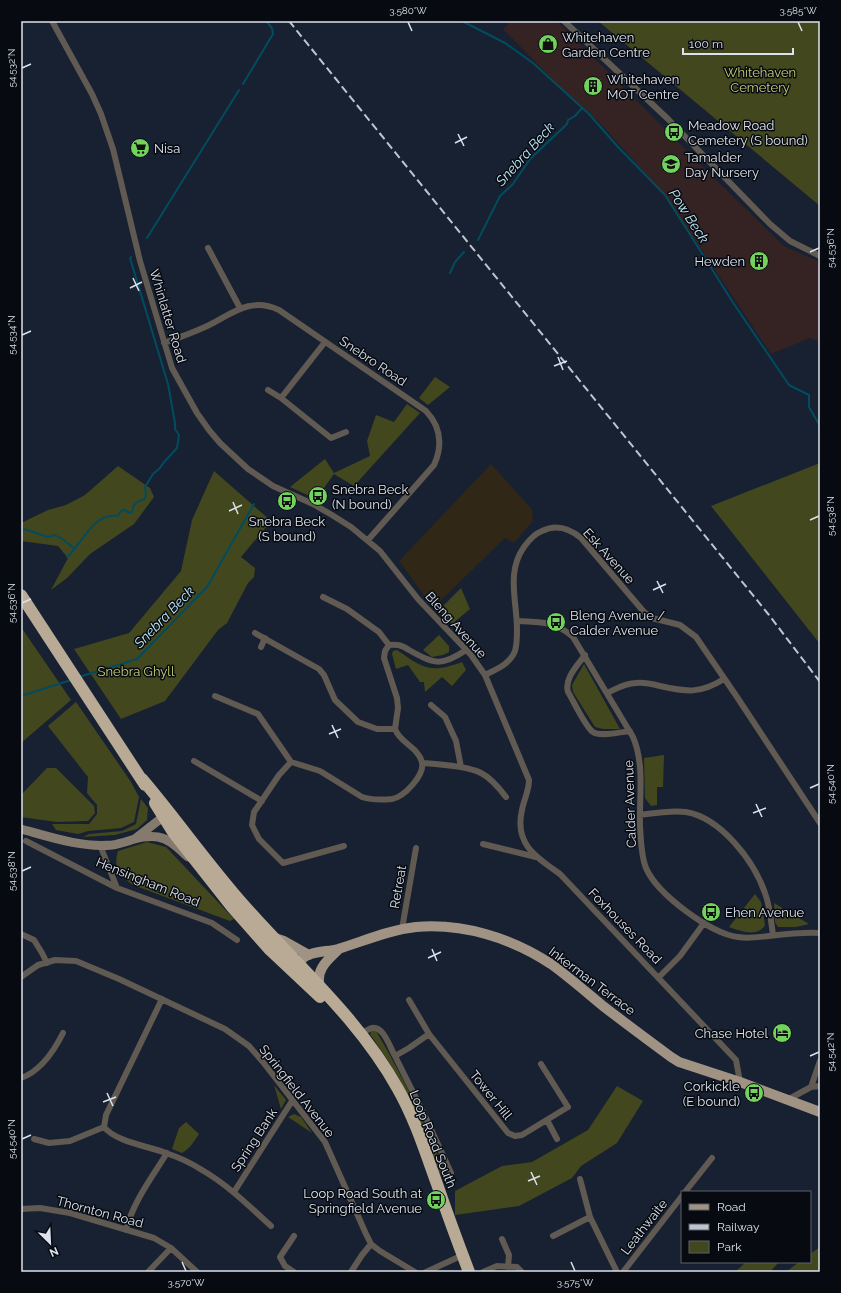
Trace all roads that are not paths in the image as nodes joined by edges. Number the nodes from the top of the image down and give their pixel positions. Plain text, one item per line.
1 (52, 21) edge
2 (564, 21) edge
3 (208, 248) dead end
4 (820, 256) edge
5 (240, 308) junction
6 (325, 342) junction
7 (164, 343) junction
8 (268, 390) dead end
9 (281, 398) junction
10 (346, 432) dead end
11 (368, 540) junction
12 (21, 595) edge
13 (323, 597) dead end
14 (517, 621) junction
15 (255, 633) dead end
16 (265, 638) junction
17 (389, 645) junction
18 (261, 646) dead end
19 (466, 650) junction
20 (585, 655) junction
21 (485, 675) junction
22 (724, 678) junction
23 (607, 693) junction
24 (215, 696) dead end
25 (431, 705) dead end
26 (395, 729) junction
27 (630, 732) junction
28 (194, 761) dead end
29 (291, 762) junction
30 (422, 762) junction
31 (460, 767) junction
32 (529, 780) joint
33 (506, 797) dead end
34 (262, 800) junction
35 (640, 814) junction
36 (167, 818) junction
37 (820, 823) edge
38 (21, 829) edge
39 (151, 836) junction
40 (135, 839) junction
41 (26, 841) dead end
42 (483, 844) dead end
43 (100, 845) junction
44 (344, 846) dead end
45 (416, 848) dead end
46 (536, 857) junction
47 (208, 876) junction
48 (117, 888) junction
49 (704, 923) junction
50 (402, 930) junction
51 (820, 933) edge
52 (21, 934) edge
53 (773, 935) junction
54 (274, 938) junction
55 (237, 940) dead end
56 (341, 948) junction
57 (328, 952) junction
58 (309, 954) junction
59 (47, 963) junction
60 (284, 963) junction
61 (298, 963) junction
62 (21, 977) edge
63 (659, 978) junction
64 (301, 979) junction
65 (320, 987) junction
66 (162, 1000) junction
67 (409, 1000) dead end
68 (357, 1030) junction
69 (62, 1033) dead end
70 (428, 1034) junction
71 (395, 1056) junction
72 (820, 1061) edge
73 (541, 1064) dead end
74 (21, 1078) edge
75 (740, 1082) junction
76 (820, 1086) edge
77 (811, 1087) junction
78 (787, 1100) junction
79 (292, 1101) junction
80 (820, 1112) edge
81 (547, 1120) junction
82 (104, 1127) junction
83 (34, 1139) dead end
84 (558, 1139) dead end
85 (167, 1153) junction
86 (712, 1158) dead end
87 (451, 1173) dead end
88 (580, 1179) dead end
89 (686, 1191) edge
90 (234, 1192) junction
91 (681, 1197) edge
92 (21, 1209) edge
93 (590, 1217) junction
94 (271, 1226) dead end
95 (126, 1230) junction
96 (294, 1236) dead end
97 (553, 1236) dead end
98 (502, 1239) dead end
99 (371, 1244) junction
100 (171, 1248) junction
101 (463, 1255) junction
102 (508, 1267) junction
103 (148, 1272) edge
104 (197, 1272) edge
105 (294, 1272) edge
106 (351, 1272) edge
107 (415, 1272) edge
108 (426, 1272) edge
109 (469, 1272) edge
110 (483, 1272) edge
111 (522, 1272) edge
112 (617, 1272) edge
113 (623, 1272) edge

1 - 7 street, Whinlatter Road
2 - 4 street
3 - 5 street
5 - 6 street, Snebro Road
5 - 7 street, Snebro Road
6 - 9 street
6 - 11 street, Snebro Road
7 - 11 street, Whinlatter Road
8 - 9 street
9 - 10 street
11 - 19 street, Bleng Avenue
12 - 36 highway
13 - 17 street
14 - 20 street, Calder Avenue
14 - 21 street, Esk Avenue
14 - 22 street, Esk Avenue
15 - 16 street
16 - 18 street
16 - 26 street
17 - 19 street
17 - 26 street
19 - 21 street, Bleng Avenue
20 - 23 street, Calder Avenue
20 - 27 street
21 - 32 street, Bleng Avenue
22 - 23 street
22 - 37 street, Esk Avenue
23 - 27 street, Calder Avenue
24 - 29 street
25 - 31 street
26 - 30 street
27 - 35 street, Calder Avenue
28 - 34 street
29 - 30 street
29 - 34 street
30 - 31 street
31 - 33 street
32 - 46 street, Foxhouses Road
34 - 44 street
35 - 49 street, Calder Avenue
35 - 53 street
36 - 39 main road
36 - 40 main road
36 - 47 highway, Hensingham Road
36 - 54 highway
38 - 43 main road
39 - 40 main road
39 - 47 main road
40 - 43 main road
41 - 48 street, Hensingham Road
42 - 46 street
43 - 48 street
45 - 50 street, Retreat
46 - 63 street, Foxhouses Road
47 - 60 highway, Hensingham Road
48 - 55 street, Hensingham Road
49 - 53 street, Calder Avenue
49 - 63 street
50 - 56 main road, Inkerman Terrace
50 - 75 main road, Inkerman Terrace
51 - 53 street, Calder Avenue
52 - 59 street
54 - 58 main road
54 - 61 highway
56 - 57 main road, Inkerman Terrace
56 - 65 main road
57 - 58 main road, Inkerman Terrace
57 - 61 main road
58 - 61 main road
59 - 62 street, Springfield Avenue
59 - 66 street, Springfield Avenue
60 - 61 main road
60 - 64 highway, Hensingham Road
61 - 64 main road
61 - 65 highway
63 - 75 street, Foxhouses Road
64 - 68 highway, Hensingham Road
65 - 68 highway
66 - 79 street, Springfield Avenue
66 - 82 street
67 - 70 street, Tower Hill
68 - 71 street
68 - 101 highway, Loop Road South
69 - 74 street
70 - 71 street
70 - 81 street, Tower Hill
71 - 87 street
72 - 77 street
73 - 81 street, Tower Hill
75 - 78 main road, Inkerman Terrace
76 - 77 street
77 - 78 street
78 - 80 main road, Inkerman Terrace
79 - 90 street, Spring Bank
79 - 99 street, Springfield Avenue
81 - 84 street
82 - 83 street
82 - 85 street
85 - 90 street
85 - 95 street
86 - 89 street
88 - 93 street, Leathwaite
90 - 94 street
91 - 113 street, Leathwaite
92 - 95 street, Thornton Road
93 - 97 street
93 - 112 street, Leathwaite
95 - 100 street, Thornton Road
96 - 105 street
98 - 102 street
99 - 106 street
99 - 107 street, Springfield Avenue
100 - 103 street
100 - 104 street, Thornton Road
101 - 108 street
101 - 109 highway, Loop Road South
102 - 110 street
102 - 111 street

